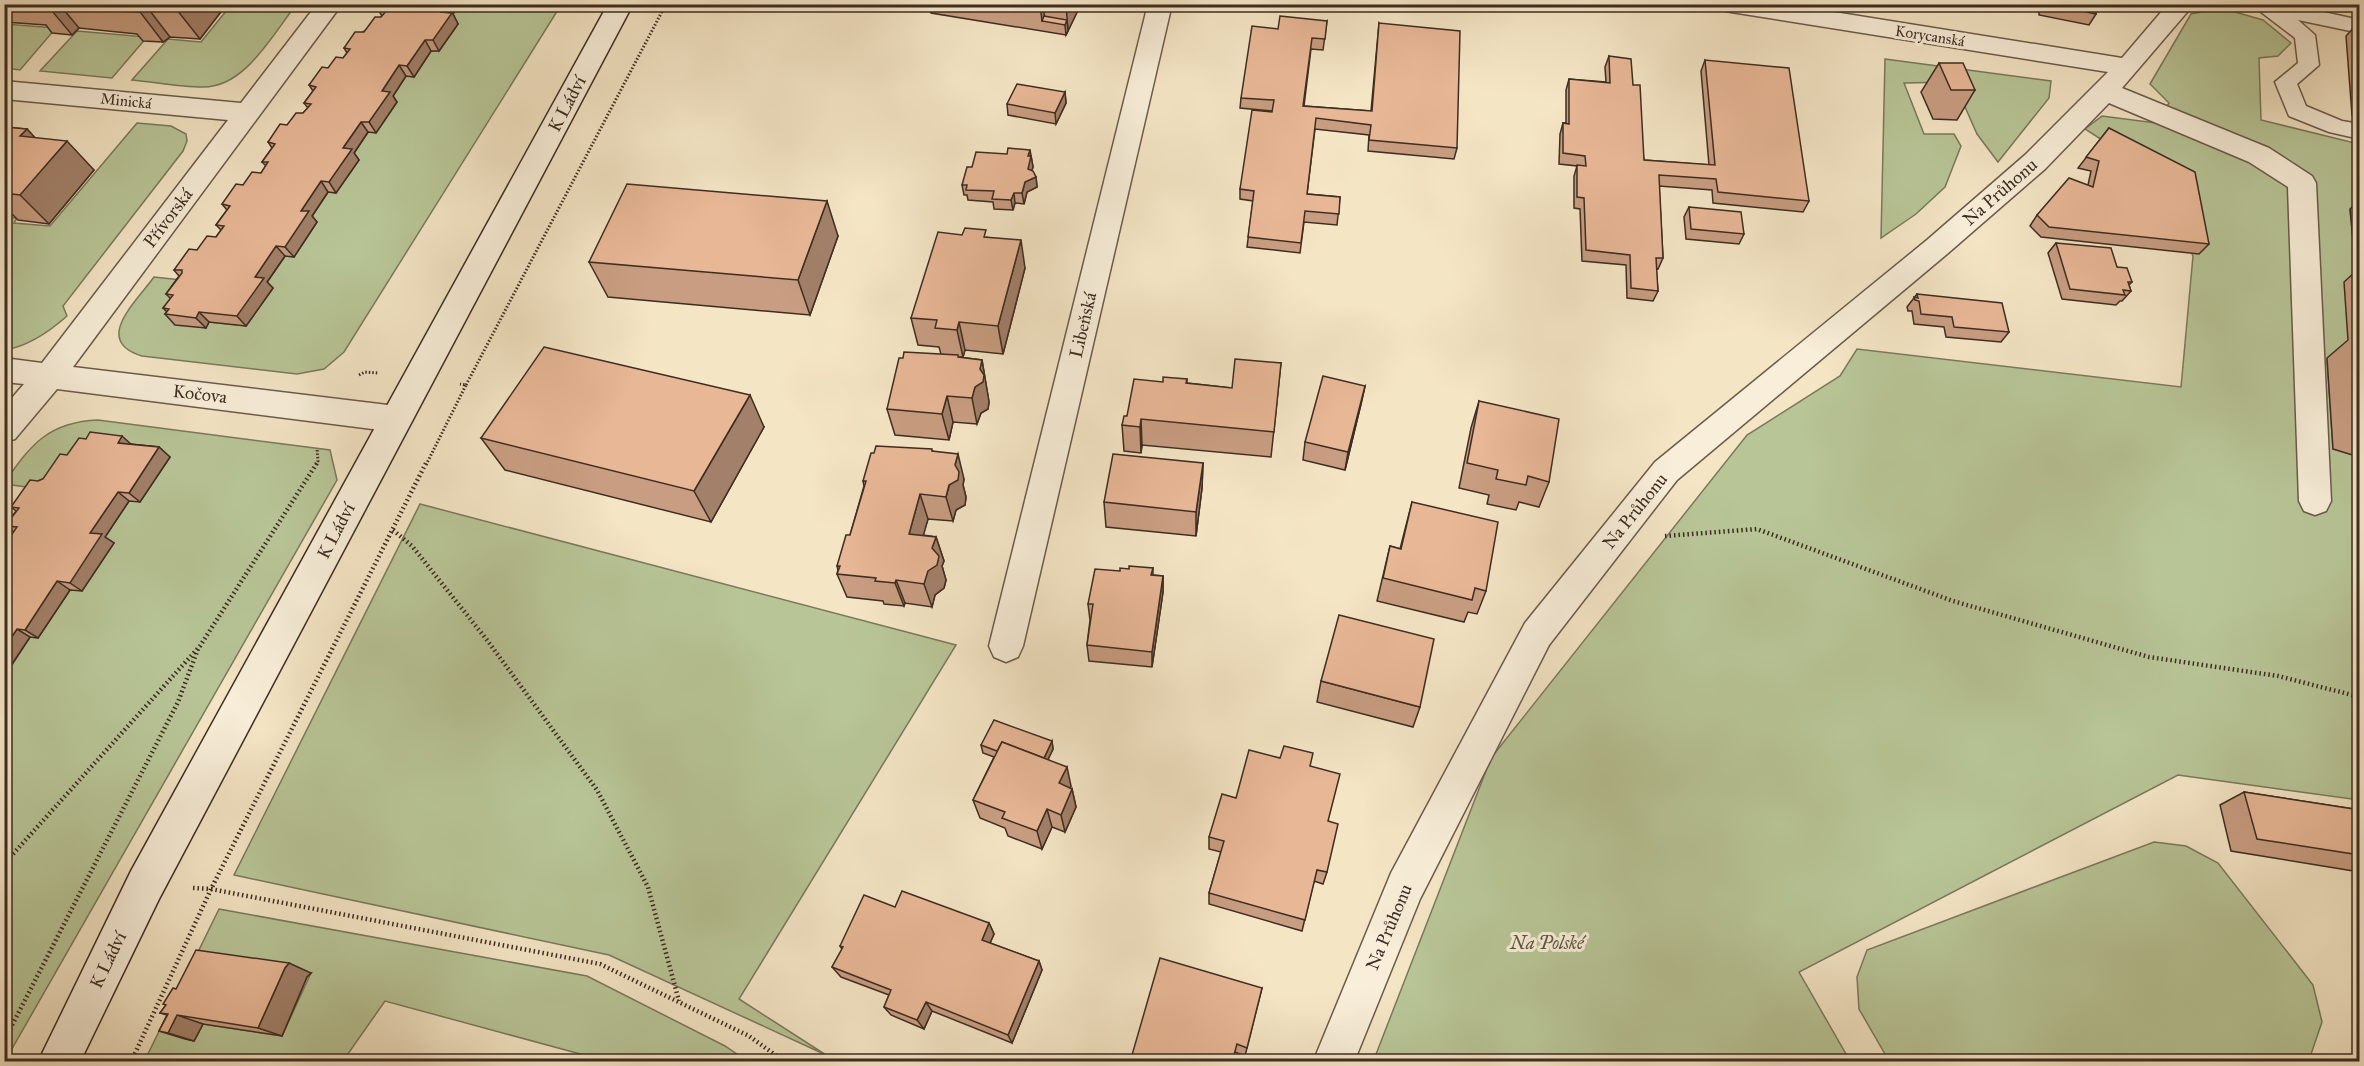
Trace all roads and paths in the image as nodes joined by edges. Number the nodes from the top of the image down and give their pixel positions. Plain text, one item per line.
1 (330, 4) edge
2 (621, 4) edge
3 (666, 4) edge
4 (1160, 4) edge
5 (2182, 4) edge
6 (1736, 5) edge
7 (2263, 6) edge
8 (2360, 27) edge
9 (2128, 67) junction
10 (4, 90) edge
11 (2105, 91) junction
12 (247, 113) junction
13 (2360, 132) edge
14 (4, 370) edge
15 (50, 375) junction
16 (466, 385) dead end
17 (396, 419) junction
18 (4, 430) edge
19 (2315, 501) dead end
20 (393, 530) dead end
21 (1611, 540) junction
22 (200, 646) dead end
23 (1006, 646) dead end
24 (2360, 697) edge
25 (145, 885) junction
26 (172, 970) dead end
27 (679, 1001) junction
28 (4, 1041) edge
29 (58, 1062) edge
30 (131, 1062) edge
31 (786, 1062) edge
32 (1333, 1062) edge

1 - 12 street, Přívorská
2 - 17 street, K Ládví
3 - 16 path
4 - 23 street, Libeňská
5 - 9 street, Na Průhonu
6 - 9 street, Korycanská
7 - 8 lane
7 - 13 lane
9 - 11 street, Na Průhonu
10 - 12 street, Minická
11 - 19 street
11 - 21 street, Na Průhonu
12 - 15 street, Přívorská
14 - 15 street, Kočova
15 - 17 street, Kočova
15 - 18 street, Přívorská
17 - 25 street, K Ládví
20 - 27 path
21 - 24 path
21 - 32 street, Na Průhonu
22 - 28 path
25 - 27 path
25 - 29 street, K Ládví
26 - 30 path
27 - 31 path

